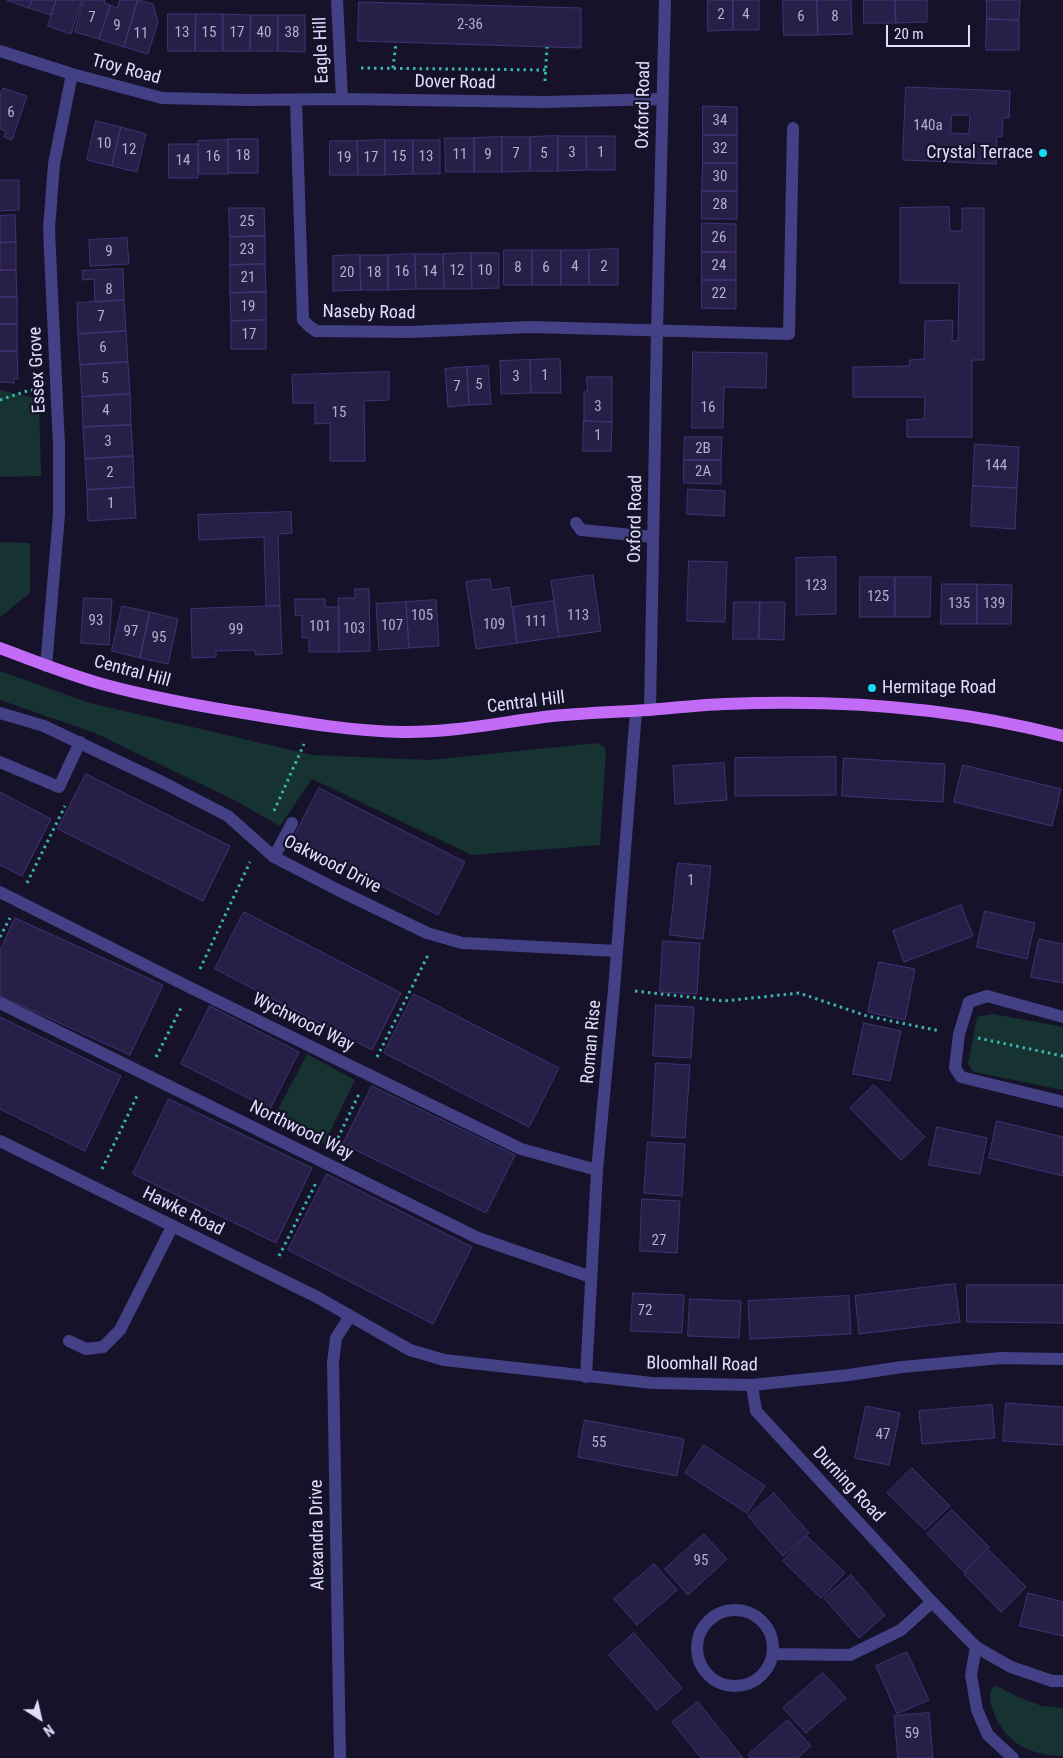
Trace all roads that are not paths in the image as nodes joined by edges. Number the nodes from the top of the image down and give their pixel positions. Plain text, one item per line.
1 (337, 0) edge
2 (665, 0) edge
3 (0, 52) edge
4 (72, 74) junction
5 (342, 99) junction
6 (662, 99) junction
7 (248, 100) joint
8 (296, 101) junction
9 (793, 128) dead end
10 (657, 330) junction
11 (576, 523) dead end
12 (653, 537) junction
13 (0, 648) edge
14 (46, 666) junction
15 (636, 710) junction
16 (650, 710) junction
17 (0, 713) edge
18 (1063, 736) edge
19 (80, 742) junction
20 (0, 762) edge
21 (292, 823) dead end
22 (274, 857) junction
23 (0, 892) edge
24 (618, 951) junction
25 (0, 1003) edge
26 (1063, 1017) edge
27 (1063, 1102) edge
28 (0, 1141) edge
29 (598, 1170) junction
30 (172, 1226) junction
31 (591, 1277) junction
32 (350, 1316) junction
33 (69, 1341) dead end
34 (1063, 1360) edge
35 (586, 1377) junction
36 (752, 1385) junction
37 (932, 1602) junction
38 (976, 1647) junction
39 (773, 1654) junction
40 (1063, 1681) edge
41 (340, 1758) edge
42 (1013, 1758) edge

1 - 5 street, Eagle Hill
2 - 6 street, Oxford Road
3 - 4 street, Troy Road
4 - 7 street, Troy Road
4 - 14 street, Essex Grove
5 - 6 street, Dover Road
5 - 8 street, Dover Road
6 - 10 street, Oxford Road
7 - 8 street, Dover Road
8 - 10 street, Naseby Road
9 - 10 street
10 - 12 street, Oxford Road
11 - 12 street
12 - 16 street, Oxford Road
13 - 14 main road, Central Hill
14 - 15 main road, Central Hill
15 - 16 main road, Central Hill
15 - 24 street, Roman Rise
16 - 18 main road, Central Hill
17 - 19 street, Oakwood Drive
19 - 20 street
19 - 22 street, Oakwood Drive
21 - 22 street
22 - 24 street, Oakwood Drive
23 - 29 street, Wychwood Way
24 - 29 street, Roman Rise
25 - 31 street, Northwood Way
26 - 27 street
28 - 30 street, Hawke Road
29 - 31 street, Roman Rise
30 - 32 street, Hawke Road
30 - 33 street
31 - 35 street, Roman Rise
32 - 35 street, Bloomhall Road
32 - 41 street, Alexandra Drive
34 - 36 street, Bloomhall Road
35 - 36 street, Bloomhall Road
36 - 37 street, Durning Road
37 - 38 street, Durning Road
37 - 39 street
38 - 40 street, Durning Road
38 - 42 street
39 - 39 street

